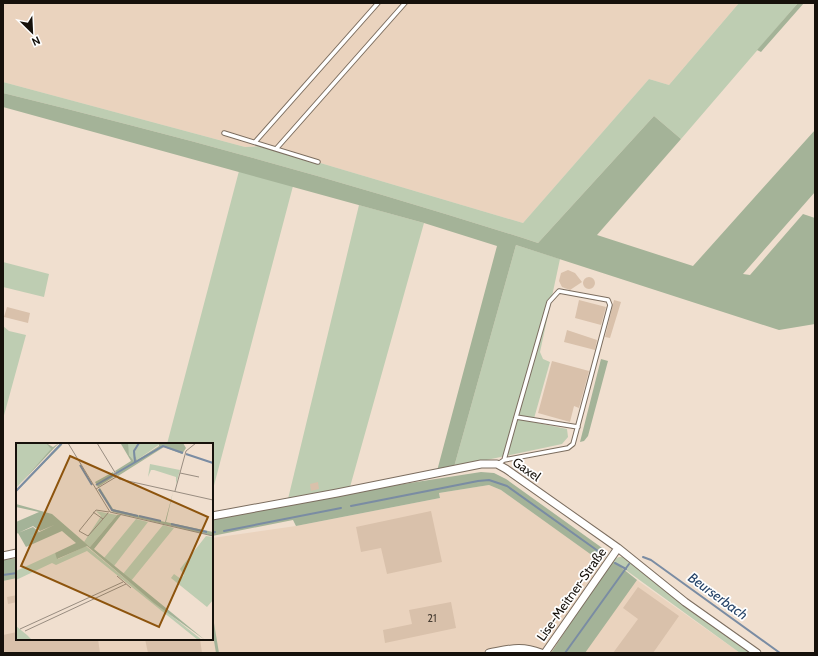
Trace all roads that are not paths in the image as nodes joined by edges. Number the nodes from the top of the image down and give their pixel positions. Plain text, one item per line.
1 (378, 3) edge
2 (404, 3) edge
3 (224, 133) dead end
4 (255, 142) junction
5 (276, 149) junction
6 (318, 162) dead end
7 (516, 417) junction
8 (578, 427) junction
9 (500, 462) junction
10 (213, 516) edge
11 (618, 548) junction
12 (16, 553) edge
13 (3, 556) edge
14 (489, 653) edge
15 (541, 653) edge
16 (545, 653) edge
17 (757, 653) edge

1 - 4 lane
2 - 5 lane
3 - 4 lane
4 - 5 lane
5 - 6 lane
7 - 8 lane
7 - 8 lane
7 - 9 lane
8 - 9 lane
9 - 10 street, Gaxel
9 - 11 street, Gaxel
11 - 16 street, Lise-Meitner-Straße
11 - 17 street, Gaxel
12 - 13 street
14 - 15 street, Lise-Meitner-Straße

